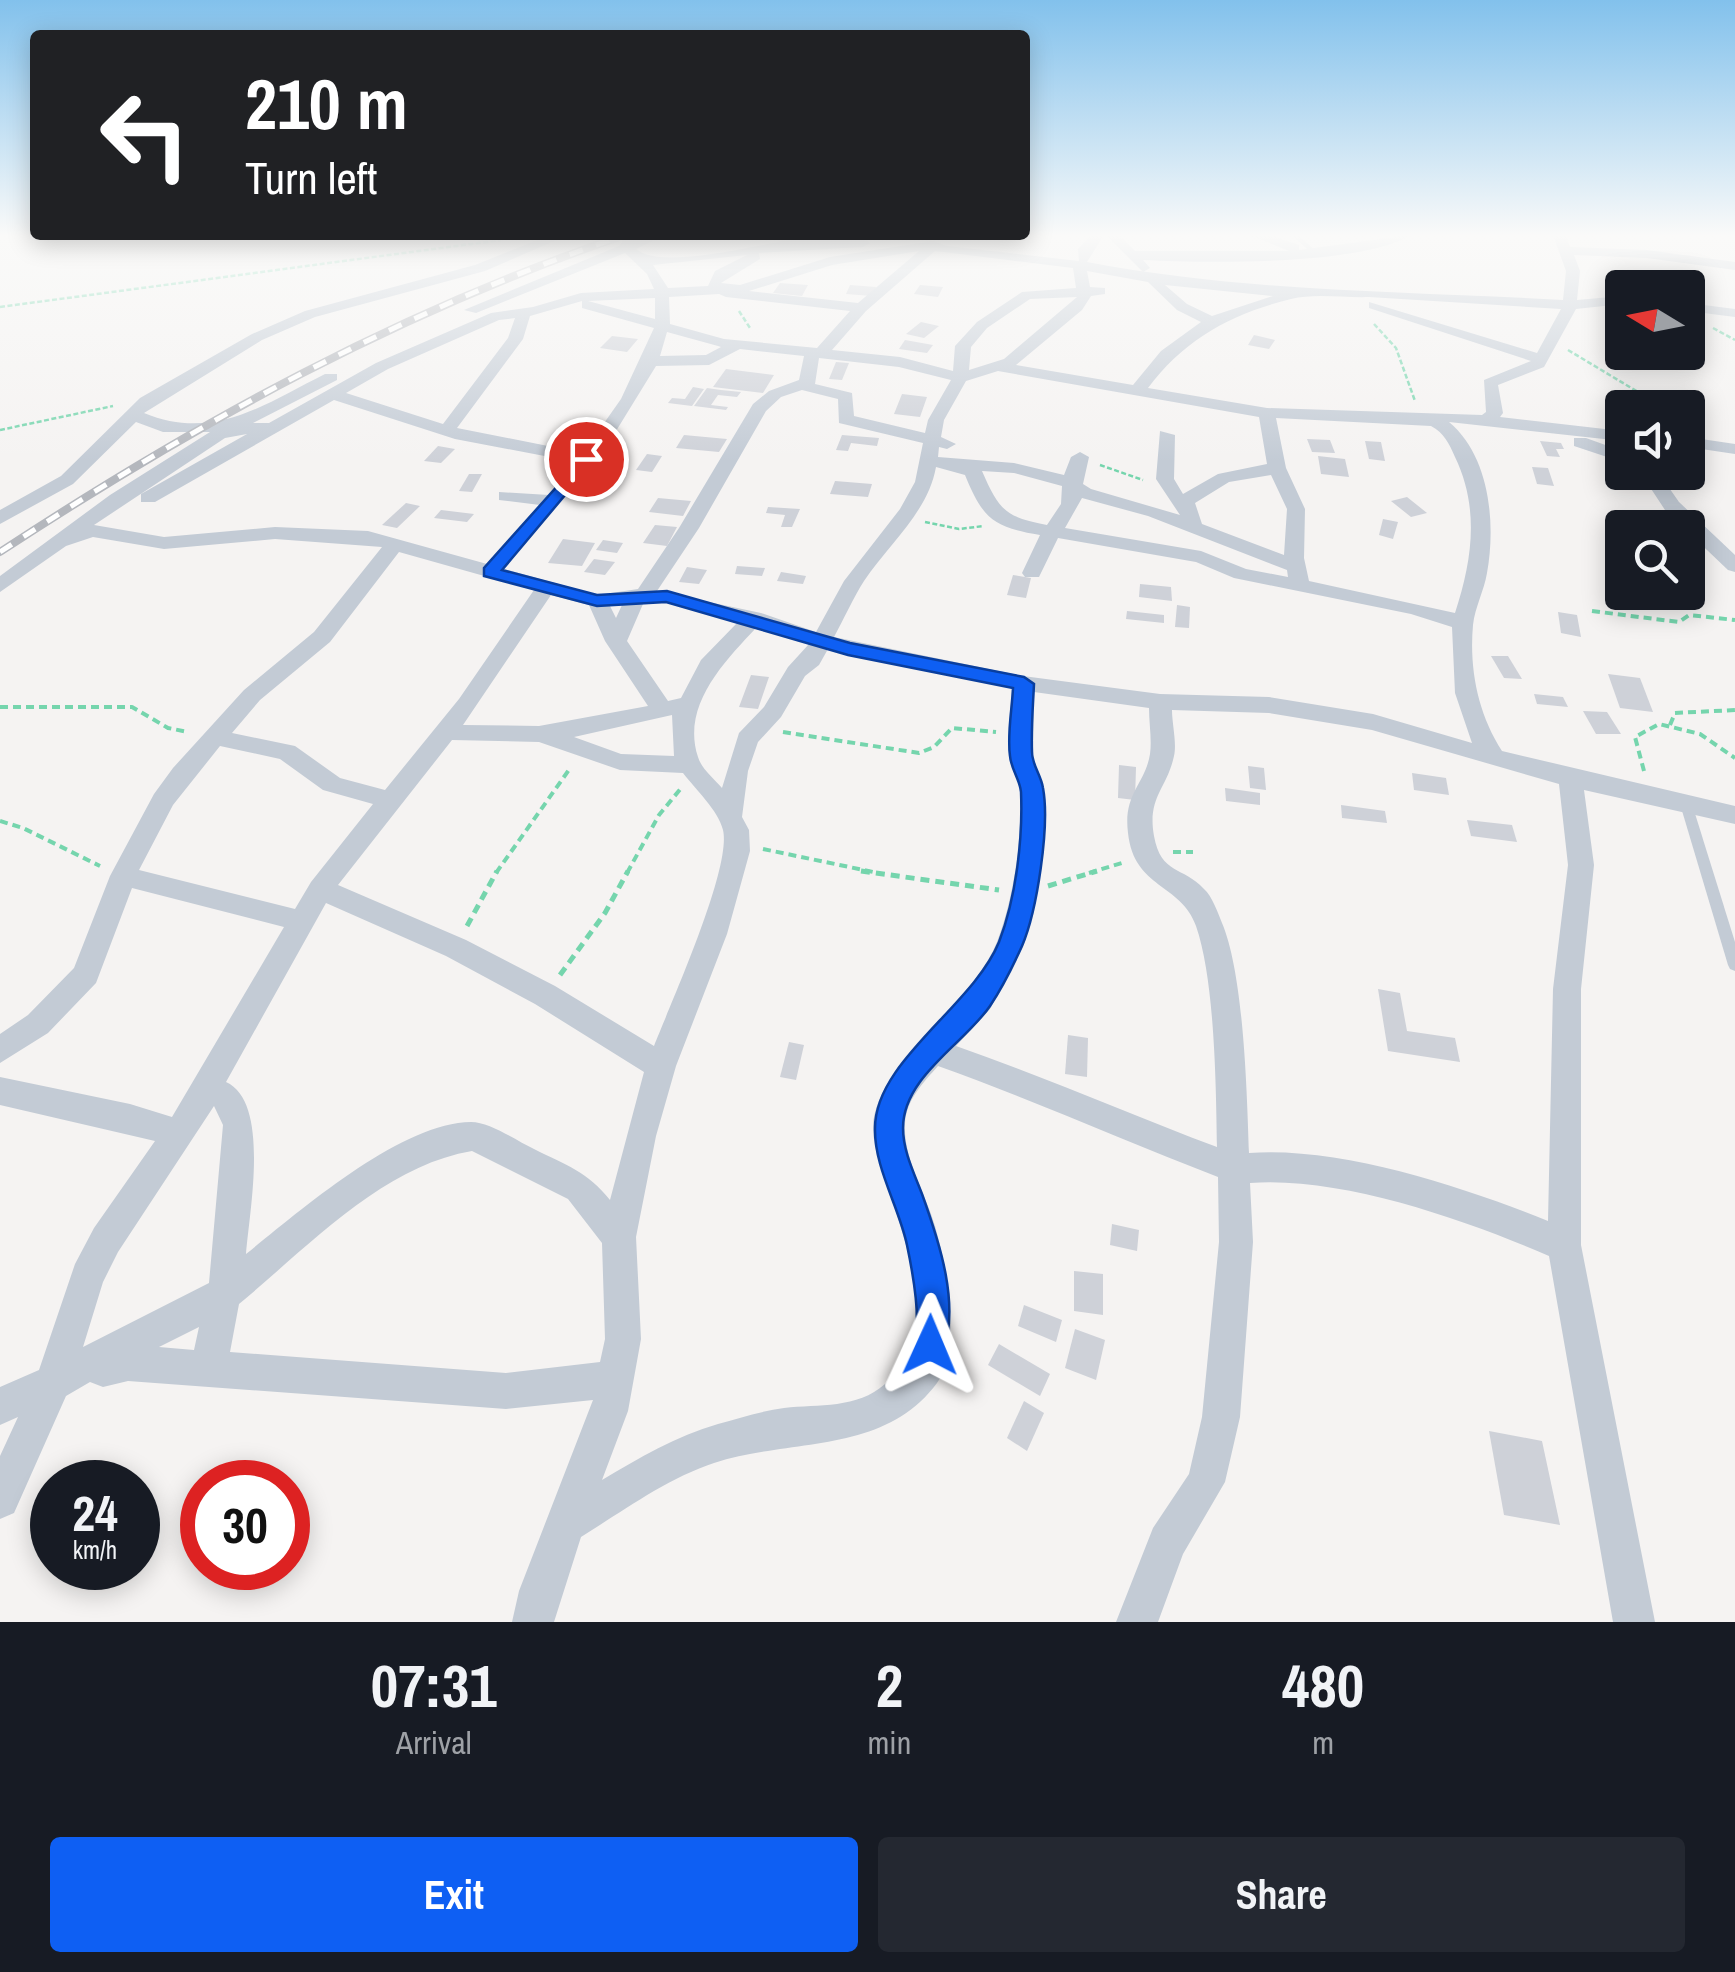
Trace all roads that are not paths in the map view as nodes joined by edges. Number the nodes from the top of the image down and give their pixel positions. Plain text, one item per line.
1 (330, 311) edge
2 (477, 311) edge
3 (513, 311) edge
4 (529, 311) edge
5 (607, 311) edge
6 (662, 311) edge
7 (685, 311) edge
8 (859, 311) edge
9 (1005, 311) edge
10 (1074, 311) edge
11 (1190, 311) edge
12 (1241, 311) edge
13 (1401, 311) edge
14 (1568, 311) edge
15 (524, 312) junction
16 (506, 314) junction
17 (1210, 320) junction
18 (661, 325) junction
19 (737, 345) junction
20 (771, 349) junction
21 (816, 353) junction
22 (1024, 353) junction
23 (1541, 359) junction
24 (648, 361) junction
25 (1000, 367) junction
26 (960, 378) junction
27 (1065, 379) junction
28 (807, 380) junction
29 (1135, 393) junction
30 (331, 394) junction
31 (139, 408) junction
32 (1267, 413) junction
33 (1486, 420) junction
34 (1441, 421) junction
35 (230, 428) junction
36 (269, 429) junction
37 (447, 430) junction
38 (1166, 434) dead end
39 (1605, 434) edge
40 (1585, 442) junction
41 (1605, 445) edge
42 (1705, 445) edge
43 (1735, 449) edge
44 (930, 450) junction
45 (1605, 450) edge
46 (1705, 456) edge
47 (1080, 457) road end
48 (586, 459) junction
49 (1735, 460) edge
50 (959, 464) junction
51 (992, 464) junction
52 (1277, 468) junction
53 (1076, 486) junction
54 (1661, 490) edge
55 (506, 496) dead end
56 (1178, 498) junction
57 (553, 502) junction
58 (1132, 506) junction
59 (96, 514) junction
60 (0, 518) edge
61 (1193, 526) junction
62 (1056, 530) junction
63 (60, 542) junction
64 (394, 545) junction
65 (1735, 566) edge
66 (490, 572) junction
67 (1032, 572) dead end
68 (1297, 576) junction
69 (0, 586) edge
70 (546, 588) junction
71 (636, 598) junction
72 (597, 601) junction
73 (754, 618) junction
74 (1463, 623) junction
75 (823, 639) junction
76 (616, 640) junction
77 (1024, 684) junction
78 (1160, 702) junction
79 (675, 707) junction
80 (616, 722) junction
81 (446, 731) junction
82 (214, 736) junction
83 (547, 736) junction
84 (585, 752) junction
85 (1492, 755) junction
86 (692, 770) junction
87 (1570, 778) junction
88 (389, 800) junction
89 (1686, 804) junction
90 (1735, 815) edge
91 (734, 829) junction
92 (123, 876) junction
93 (320, 889) junction
94 (300, 921) junction
95 (1735, 965) edge
96 (0, 1050) edge
97 (930, 1050) junction
98 (661, 1066) junction
99 (206, 1087) junction
100 (0, 1090) edge
101 (179, 1134) junction
102 (1236, 1169) junction
103 (620, 1236) junction
104 (1564, 1245) junction
105 (224, 1294) junction
106 (209, 1368) junction
107 (615, 1379) junction
108 (54, 1381) junction
109 (0, 1406) edge
110 (0, 1499) edge
111 (565, 1524) junction
112 (533, 1622) edge
113 (1138, 1622) edge
114 (1634, 1622) edge

1 - 31 street
2 - 35 street
3 - 16 street
4 - 15 street
5 - 18 street
6 - 18 street
7 - 18 street
8 - 21 street
9 - 26 street
10 - 22 street
11 - 17 street
12 - 17 street
13 - 23 street
14 - 23 street
15 - 16 street
15 - 37 street
16 - 30 street
17 - 29 street
18 - 19 street
18 - 24 street
19 - 20 street
19 - 24 street
20 - 21 street
20 - 28 street
21 - 26 street
21 - 28 street
22 - 25 street
22 - 27 street
23 - 33 street
24 - 48 street
25 - 26 street
25 - 27 street
26 - 44 street
27 - 29 street
28 - 44 street
28 - 71 street
29 - 32 street
30 - 36 street
30 - 37 street
31 - 35 street
31 - 60 street
32 - 34 street
32 - 52 street
33 - 34 street
33 - 39 street
34 - 40 street
34 - 74 street
35 - 36 street
35 - 59 street
36 - 59 street
37 - 48 street
38 - 56 street
40 - 41 street
40 - 45 street
42 - 43 street
44 - 50 street
44 - 51 street
44 - 75 street
46 - 49 street
47 - 53 street
48 - 57 street
50 - 51 street
50 - 62 street
51 - 53 street
52 - 56 street
52 - 68 street
53 - 58 street
53 - 62 street
54 - 65 street
55 - 57 street
56 - 58 street
56 - 61 street
57 - 66 street
58 - 61 street
59 - 63 street
61 - 68 street
62 - 67 street
62 - 68 street
63 - 64 street
63 - 69 street
64 - 66 street
64 - 82 street
66 - 70 street
68 - 74 street
70 - 72 street
70 - 81 street
71 - 72 street
71 - 73 street
71 - 76 street
72 - 76 street
73 - 75 street
73 - 79 street
74 - 85 street
75 - 77 street
75 - 91 street
76 - 79 street
77 - 78 street
77 - 97 street
78 - 85 street
78 - 102 street
79 - 80 street
79 - 86 street
80 - 83 street
80 - 84 street
81 - 83 street
81 - 88 street
82 - 88 street
82 - 92 street
83 - 84 street
84 - 86 street
85 - 87 street
86 - 91 street
87 - 89 street
87 - 104 street
88 - 93 street
89 - 90 street
89 - 95 lane
91 - 98 street
92 - 94 street
92 - 96 street
93 - 94 street
93 - 98 street
94 - 99 street
97 - 102 street
97 - 111 street
98 - 103 street
99 - 101 street
99 - 105 street
100 - 101 street
101 - 108 street
102 - 104 street
102 - 113 street
103 - 105 street
103 - 107 street
104 - 114 street
105 - 106 street
105 - 108 street
106 - 107 street
106 - 108 street
107 - 111 street
108 - 109 street
108 - 110 street
111 - 112 street

